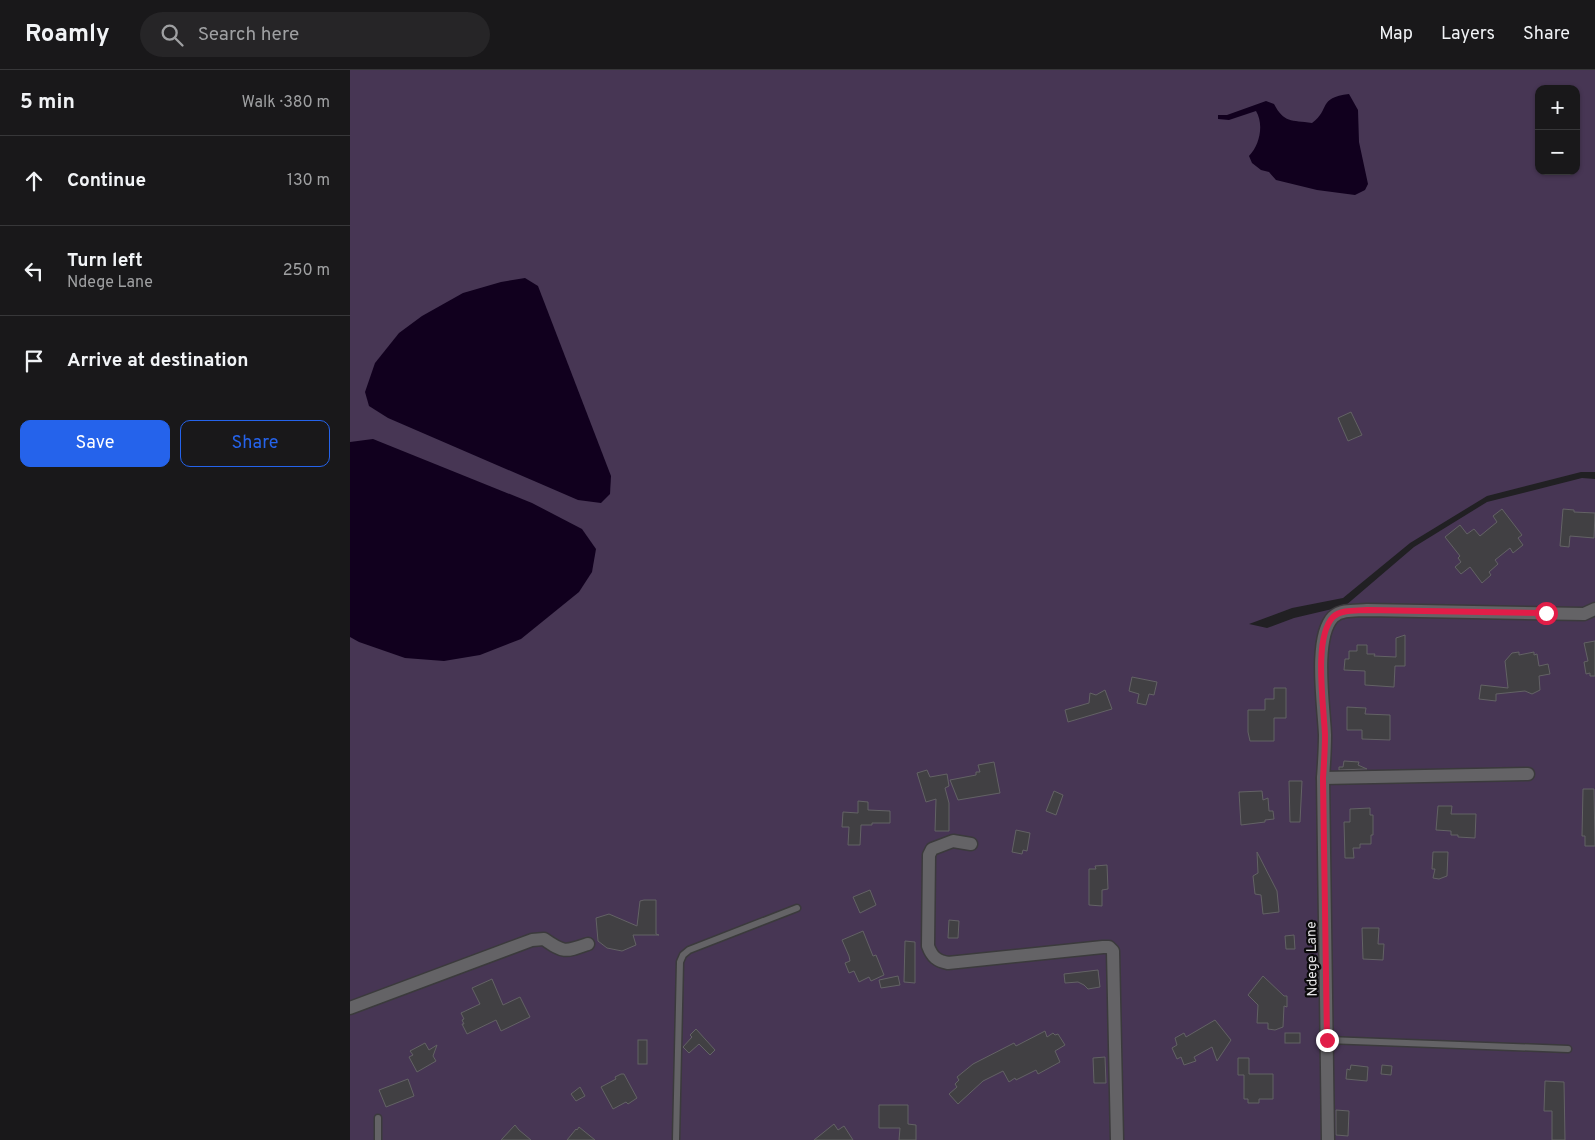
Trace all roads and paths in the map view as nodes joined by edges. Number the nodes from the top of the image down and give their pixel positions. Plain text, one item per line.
1 (1595, 609) edge
2 (1528, 774) dead end
3 (1323, 778) junction
4 (971, 844) dead end
5 (797, 908) dead end
6 (588, 944) dead end
7 (350, 1008) edge
8 (1327, 1040) junction
9 (1568, 1049) dead end
10 (378, 1118) dead end
11 (378, 1140) edge
12 (676, 1140) edge
13 (1117, 1140) edge
14 (1328, 1140) edge

1 - 3 street, Ndege Lane
2 - 3 street
3 - 8 street, Ndege Lane
4 - 13 street
5 - 12 lane
6 - 7 street
8 - 9 lane
8 - 14 street, Ndege Lane
10 - 11 lane

